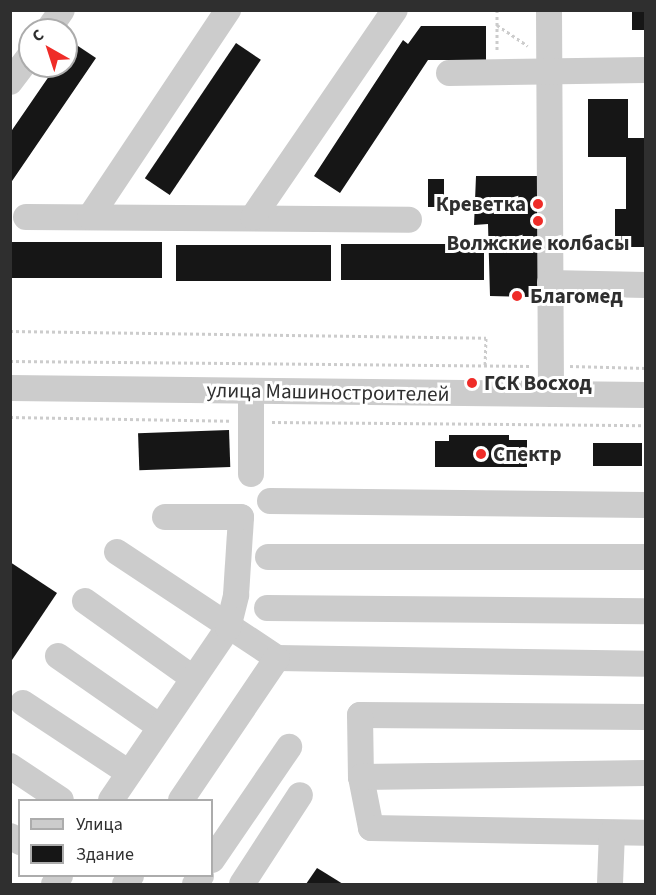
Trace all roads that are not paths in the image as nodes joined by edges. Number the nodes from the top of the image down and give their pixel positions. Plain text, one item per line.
1 (228, 10) edge
2 (395, 10) edge
3 (549, 10) edge
4 (550, 65) junction
5 (645, 70) edge
6 (449, 74) dead end
7 (26, 217) dead end
8 (90, 217) junction
9 (253, 217) junction
10 (409, 220) dead end
11 (550, 283) junction
12 (645, 285) edge
13 (10, 388) edge
14 (251, 391) junction
15 (550, 394) junction
16 (645, 395) edge
17 (251, 474) dead end
18 (270, 501) dead end
19 (645, 505) edge
20 (165, 518) dead end
21 (117, 552) dead end
22 (268, 557) dead end
23 (645, 557) edge
24 (85, 601) dead end
25 (267, 608) dead end
26 (645, 611) edge
27 (228, 628) junction
28 (58, 656) dead end
29 (276, 658) junction
30 (645, 664) edge
31 (193, 678) junction
32 (23, 703) dead end
33 (645, 717) edge
34 (160, 727) junction
35 (289, 747) dead end
36 (10, 766) edge
37 (129, 773) junction
38 (645, 773) edge
39 (362, 777) junction
40 (300, 795) dead end
41 (58, 799) edge
42 (112, 799) edge
43 (182, 799) edge
44 (612, 833) junction
45 (645, 833) edge
46 (213, 859) edge
47 (242, 885) edge
48 (610, 885) edge

1 - 8 street
2 - 9 street
3 - 4 street
4 - 5 street
4 - 6 street
4 - 11 street
7 - 8 street
8 - 9 street
9 - 10 street
11 - 12 street
11 - 15 street
13 - 14 street, улица Машиностроителей
14 - 15 street, улица Машиностроителей
14 - 17 street
15 - 16 street, улица Машиностроителей
18 - 19 street
20 - 27 street
21 - 27 street
22 - 23 street
24 - 31 street
25 - 26 street
27 - 29 street
27 - 31 street
28 - 34 street
29 - 30 street
29 - 43 street
31 - 34 street
32 - 37 street
33 - 39 street
34 - 37 street
35 - 46 street
36 - 41 street
37 - 42 street
38 - 39 street
39 - 44 street
40 - 47 street
44 - 45 street
44 - 48 street

